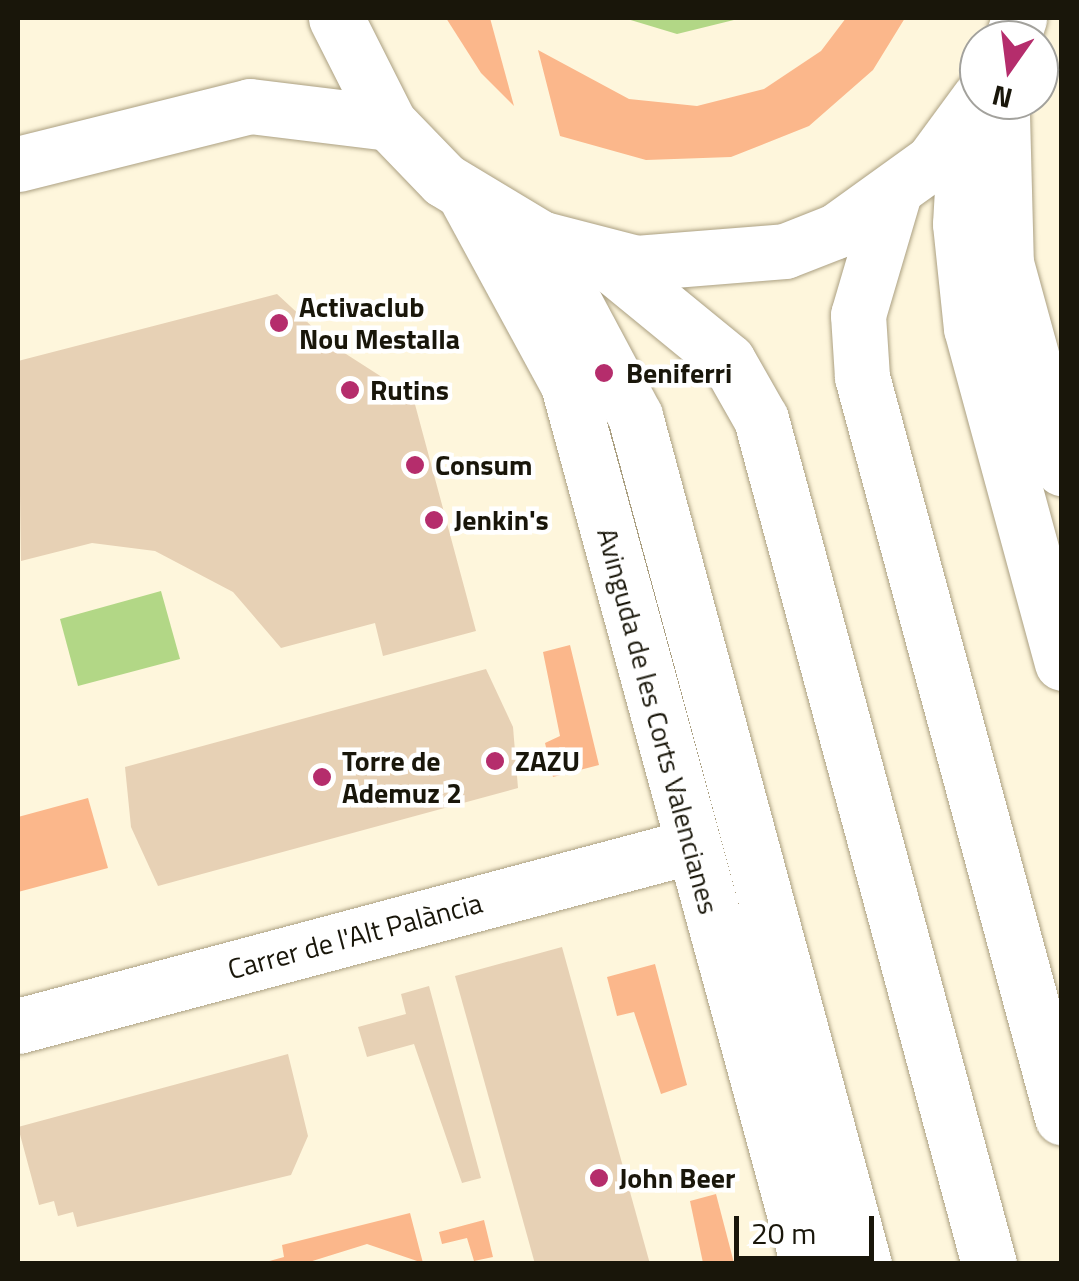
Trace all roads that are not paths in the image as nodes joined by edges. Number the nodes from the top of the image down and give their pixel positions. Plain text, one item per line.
1 (336, 18) edge
2 (968, 120) edge
3 (979, 120) edge
4 (984, 120) edge
5 (389, 122) junction
6 (18, 164) edge
7 (893, 196) junction
8 (466, 197) junction
9 (540, 238) junction
10 (601, 257) junction
11 (1062, 468) edge
12 (1062, 663) edge
13 (692, 846) junction
14 (18, 1026) edge
15 (1062, 1117) edge
16 (808, 1264) edge
17 (864, 1264) edge
18 (989, 1264) edge

1 - 5 main road
2 - 7 main road
3 - 12 main road
4 - 11 main road
5 - 6 main road
5 - 8 main road
7 - 10 main road
7 - 15 main road
8 - 9 main road
8 - 13 main road, Avinguda de les Corts Valencianes
9 - 10 main road
9 - 17 main road
10 - 18 main road
13 - 14 main road, Carrer de l'Alt Palància
13 - 16 main road, Avinguda de les Corts Valencianes

